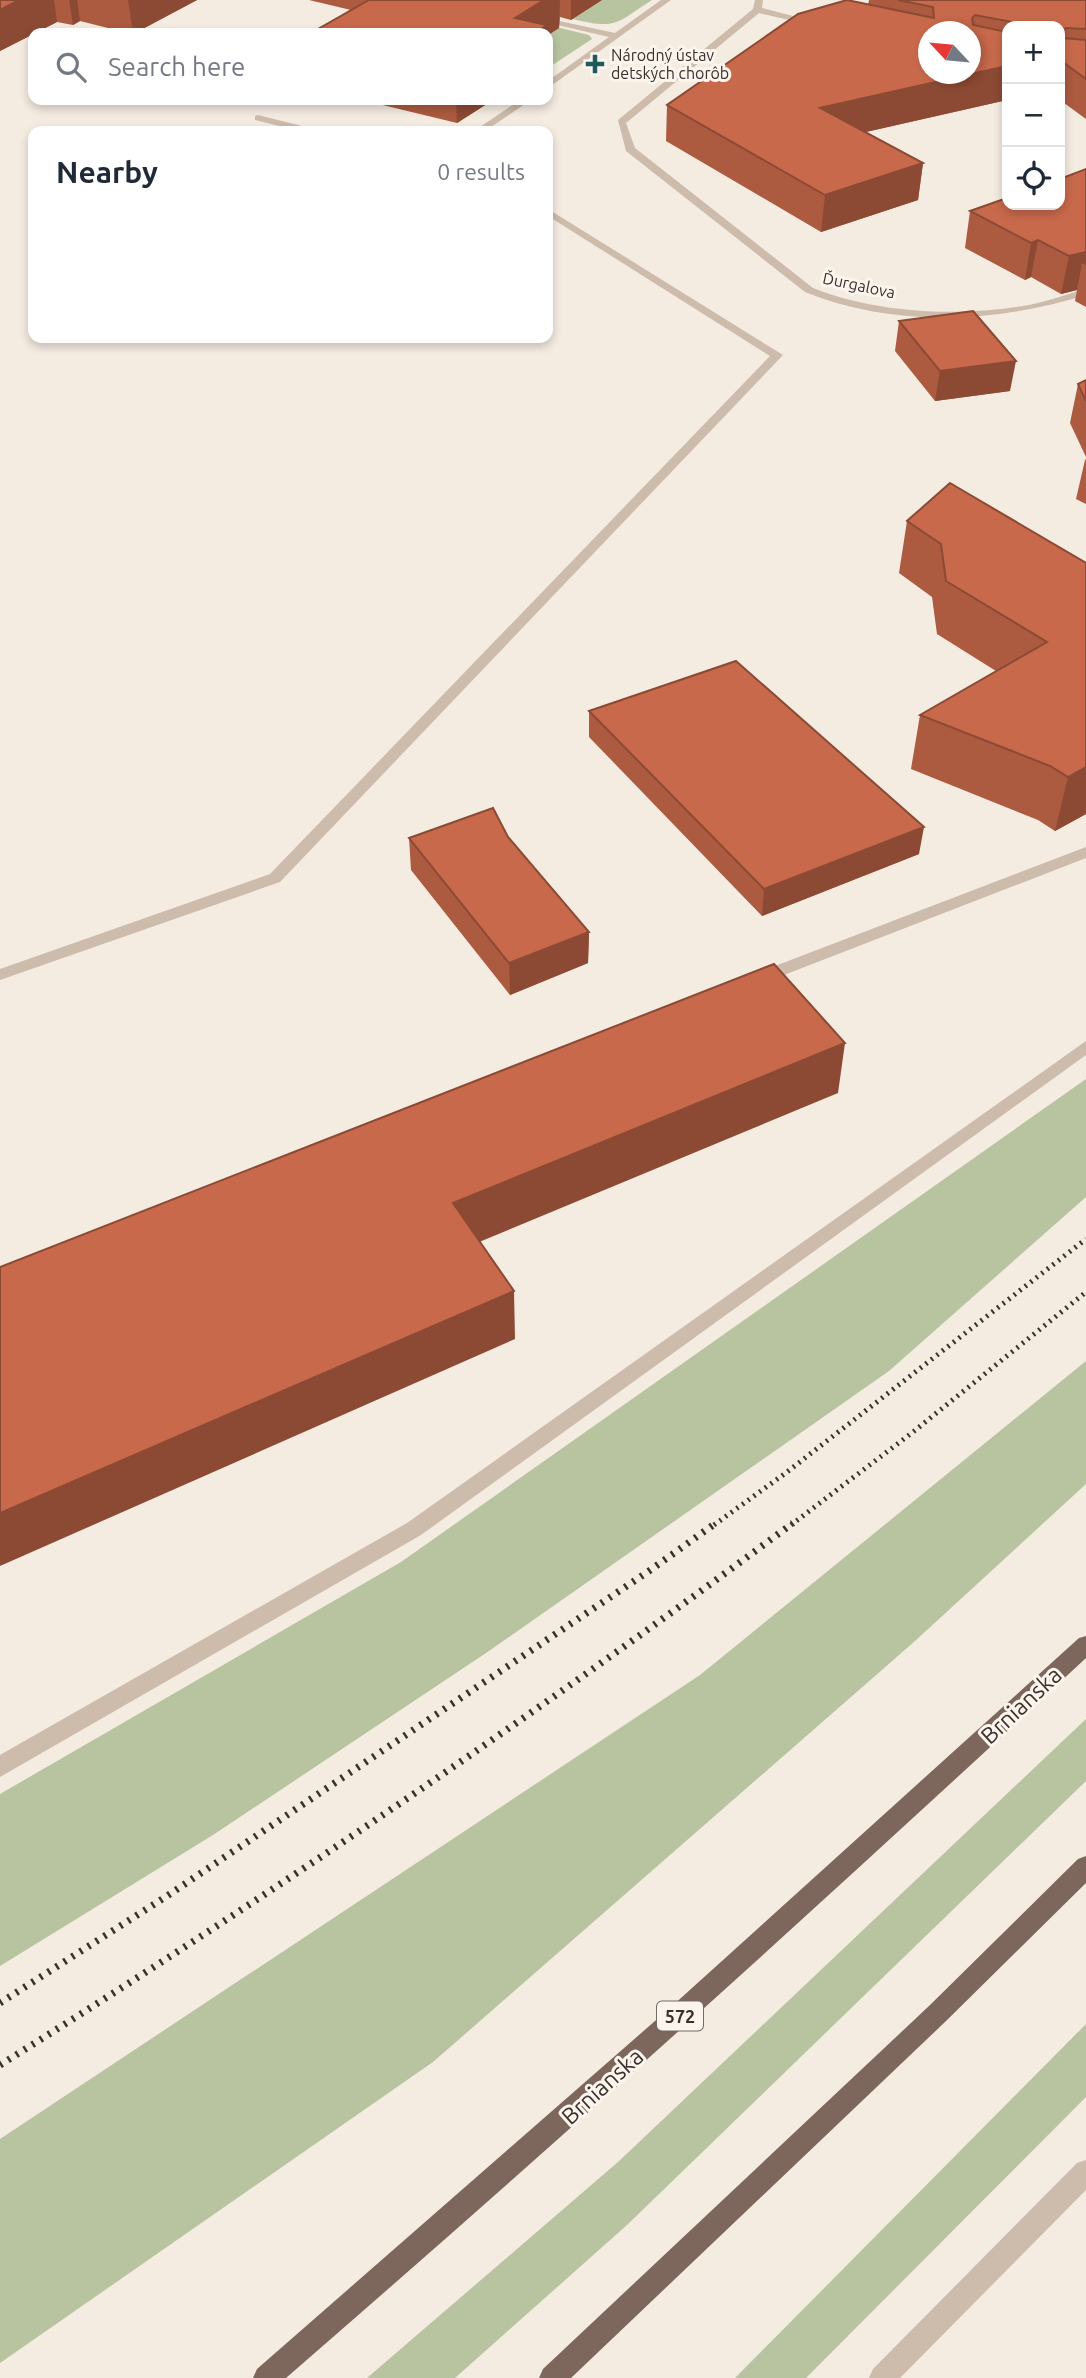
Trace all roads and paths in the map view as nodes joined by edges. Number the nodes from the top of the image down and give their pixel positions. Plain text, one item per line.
1 (667, 0) edge
2 (758, 5) edge
3 (528, 15) dead end
4 (826, 25) edge
5 (617, 36) junction
6 (553, 81) edge
7 (518, 105) edge
8 (258, 118) dead end
9 (290, 126) edge
10 (487, 126) edge
11 (553, 215) edge
12 (1086, 292) edge
13 (1086, 852) edge
14 (0, 975) edge
15 (749, 982) edge
16 (1086, 1048) edge
17 (1086, 1645) edge
18 (0, 1767) edge
19 (1086, 1867) edge
20 (1086, 2172) edge
21 (266, 2378) edge
22 (552, 2378) edge
23 (882, 2378) edge

1 - 5 street
2 - 4 street
2 - 12 street, Ďurgalova
3 - 5 street
5 - 6 street
7 - 10 street
8 - 9 street
11 - 14 street
13 - 15 street
16 - 18 street
17 - 21 main road, Brnianska / 572
19 - 22 main road
20 - 23 street

